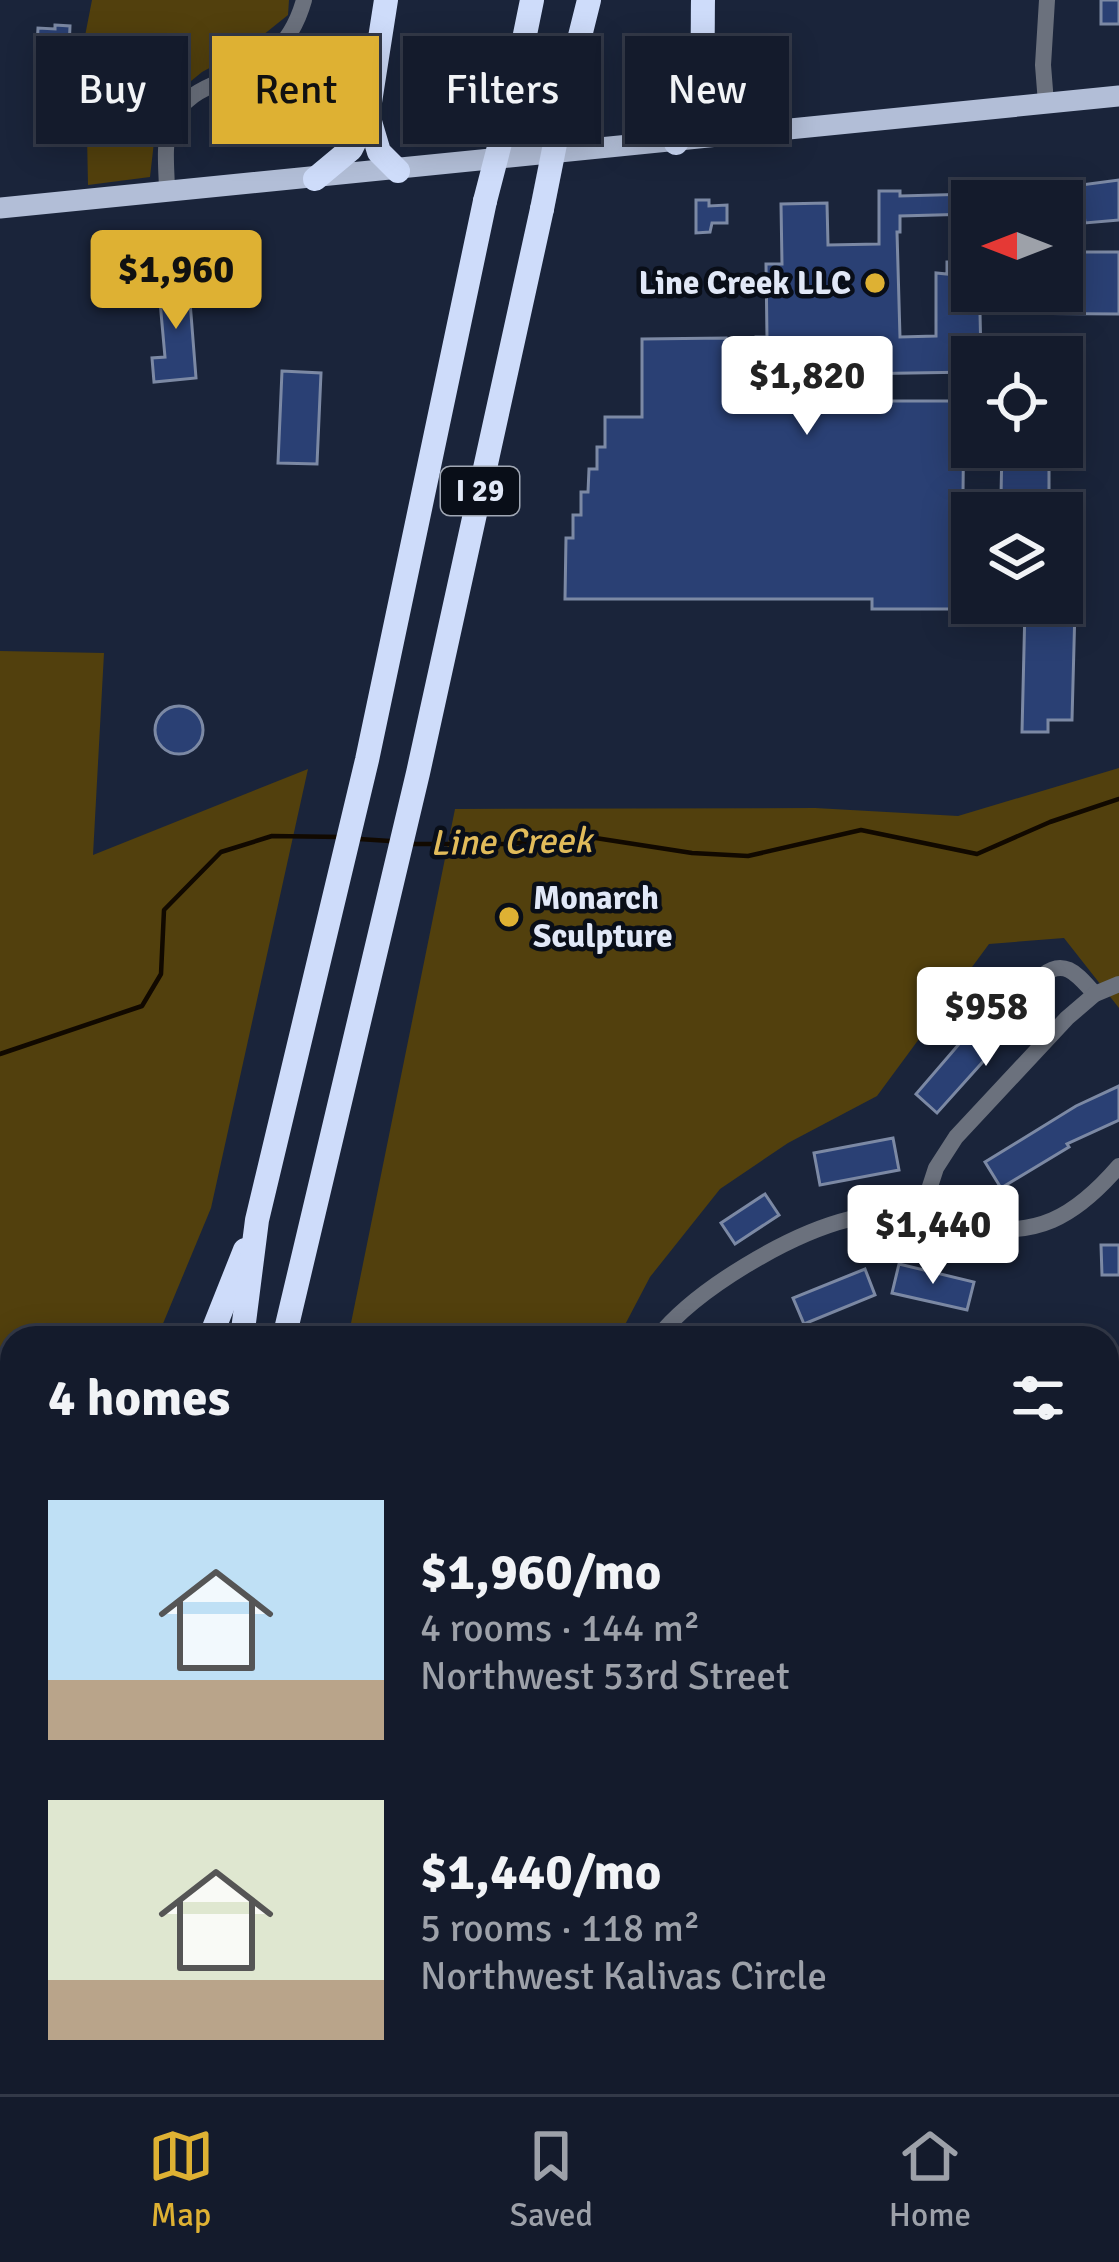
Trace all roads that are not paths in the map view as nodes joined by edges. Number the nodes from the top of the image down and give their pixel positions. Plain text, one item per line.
1 (304, 0) edge
2 (386, 0) edge
3 (532, 0) edge
4 (589, 0) edge
5 (703, 0) edge
6 (1047, 0) edge
7 (702, 36) edge
8 (379, 45) edge
9 (1119, 96) edge
10 (1046, 103) junction
11 (789, 130) edge
12 (352, 144) edge
13 (377, 144) edge
14 (666, 144) edge
15 (398, 171) junction
16 (315, 179) junction
17 (167, 193) junction
18 (0, 208) edge
19 (1042, 975) dead end
20 (1119, 984) edge
21 (1095, 994) junction
22 (1119, 1166) edge
23 (1095, 1195) junction
24 (1119, 1196) edge
25 (921, 1214) junction
26 (257, 1220) junction
27 (215, 1326) edge
28 (244, 1326) edge
29 (287, 1326) edge
30 (667, 1326) edge

1 - 17 street
2 - 8 highway
3 - 26 highway, I 29, bridge
4 - 29 highway, I 29, bridge
5 - 7 highway
6 - 10 street
9 - 10 main road
10 - 11 main road
12 - 16 highway
13 - 15 highway
14 - 15 main road
15 - 16 main road
16 - 17 main road
17 - 18 main road
19 - 21 street
20 - 21 street
21 - 25 street
22 - 23 street
23 - 24 street
23 - 25 street
25 - 30 street
26 - 27 highway, I 29
26 - 28 highway

